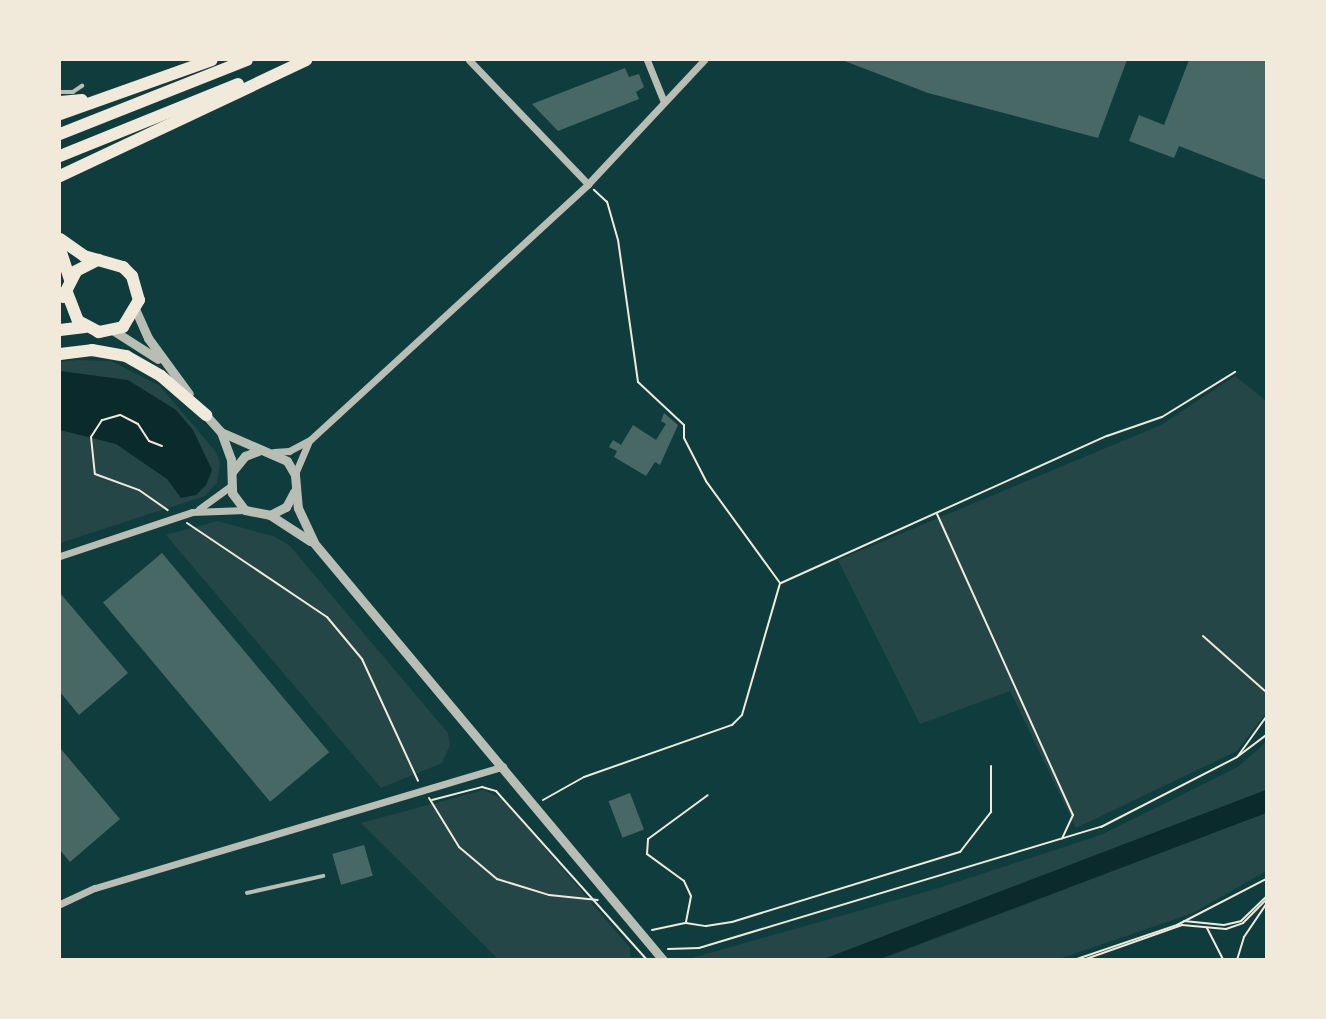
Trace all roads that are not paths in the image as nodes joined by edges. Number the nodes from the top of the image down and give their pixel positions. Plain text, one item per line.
1 (212, 60) edge
2 (247, 60) edge
3 (297, 60) edge
4 (306, 60) edge
5 (468, 60) edge
6 (647, 60) edge
7 (704, 60) edge
8 (82, 86) dead end
9 (60, 92) edge
10 (114, 94) junction
11 (60, 102) edge
12 (664, 102) junction
13 (60, 114) edge
14 (60, 134) edge
15 (60, 156) edge
16 (60, 176) edge
17 (588, 184) junction
18 (60, 239) edge
19 (60, 249) edge
20 (98, 260) junction
21 (65, 292) edge
22 (136, 311) junction
23 (85, 327) junction
24 (60, 330) edge
25 (114, 331) junction
26 (60, 354) edge
27 (164, 364) junction
28 (206, 415) junction
29 (221, 432) junction
30 (310, 440) junction
31 (259, 451) junction
32 (274, 452) junction
33 (232, 474) junction
34 (295, 475) junction
35 (230, 486) junction
36 (295, 492) junction
37 (245, 510) junction
38 (192, 513) junction
39 (270, 515) junction
40 (314, 543) junction
41 (60, 556) edge
42 (505, 766) junction
43 (323, 876) dead end
44 (247, 893) dead end
45 (60, 904) edge
46 (660, 956) edge

1 - 10 highway
2 - 14 highway
3 - 15 highway
4 - 16 highway
5 - 17 street
6 - 12 street
7 - 12 street
8 - 9 lane
10 - 11 highway
10 - 13 highway
12 - 17 street
17 - 30 street
18 - 20 highway
19 - 21 highway
20 - 21 highway
20 - 22 highway
21 - 23 highway
22 - 25 highway
22 - 27 street
23 - 24 highway
23 - 25 highway
25 - 27 street
26 - 28 highway
27 - 28 street
28 - 29 street
29 - 31 street
29 - 33 street
30 - 32 street
30 - 34 street
31 - 32 street
31 - 33 street
32 - 34 street
33 - 35 street
34 - 36 street
35 - 37 street
35 - 38 street
36 - 39 street
36 - 40 street
37 - 38 street
37 - 39 street
38 - 41 street
39 - 40 street
40 - 42 street
42 - 45 street
42 - 46 street
43 - 44 lane

